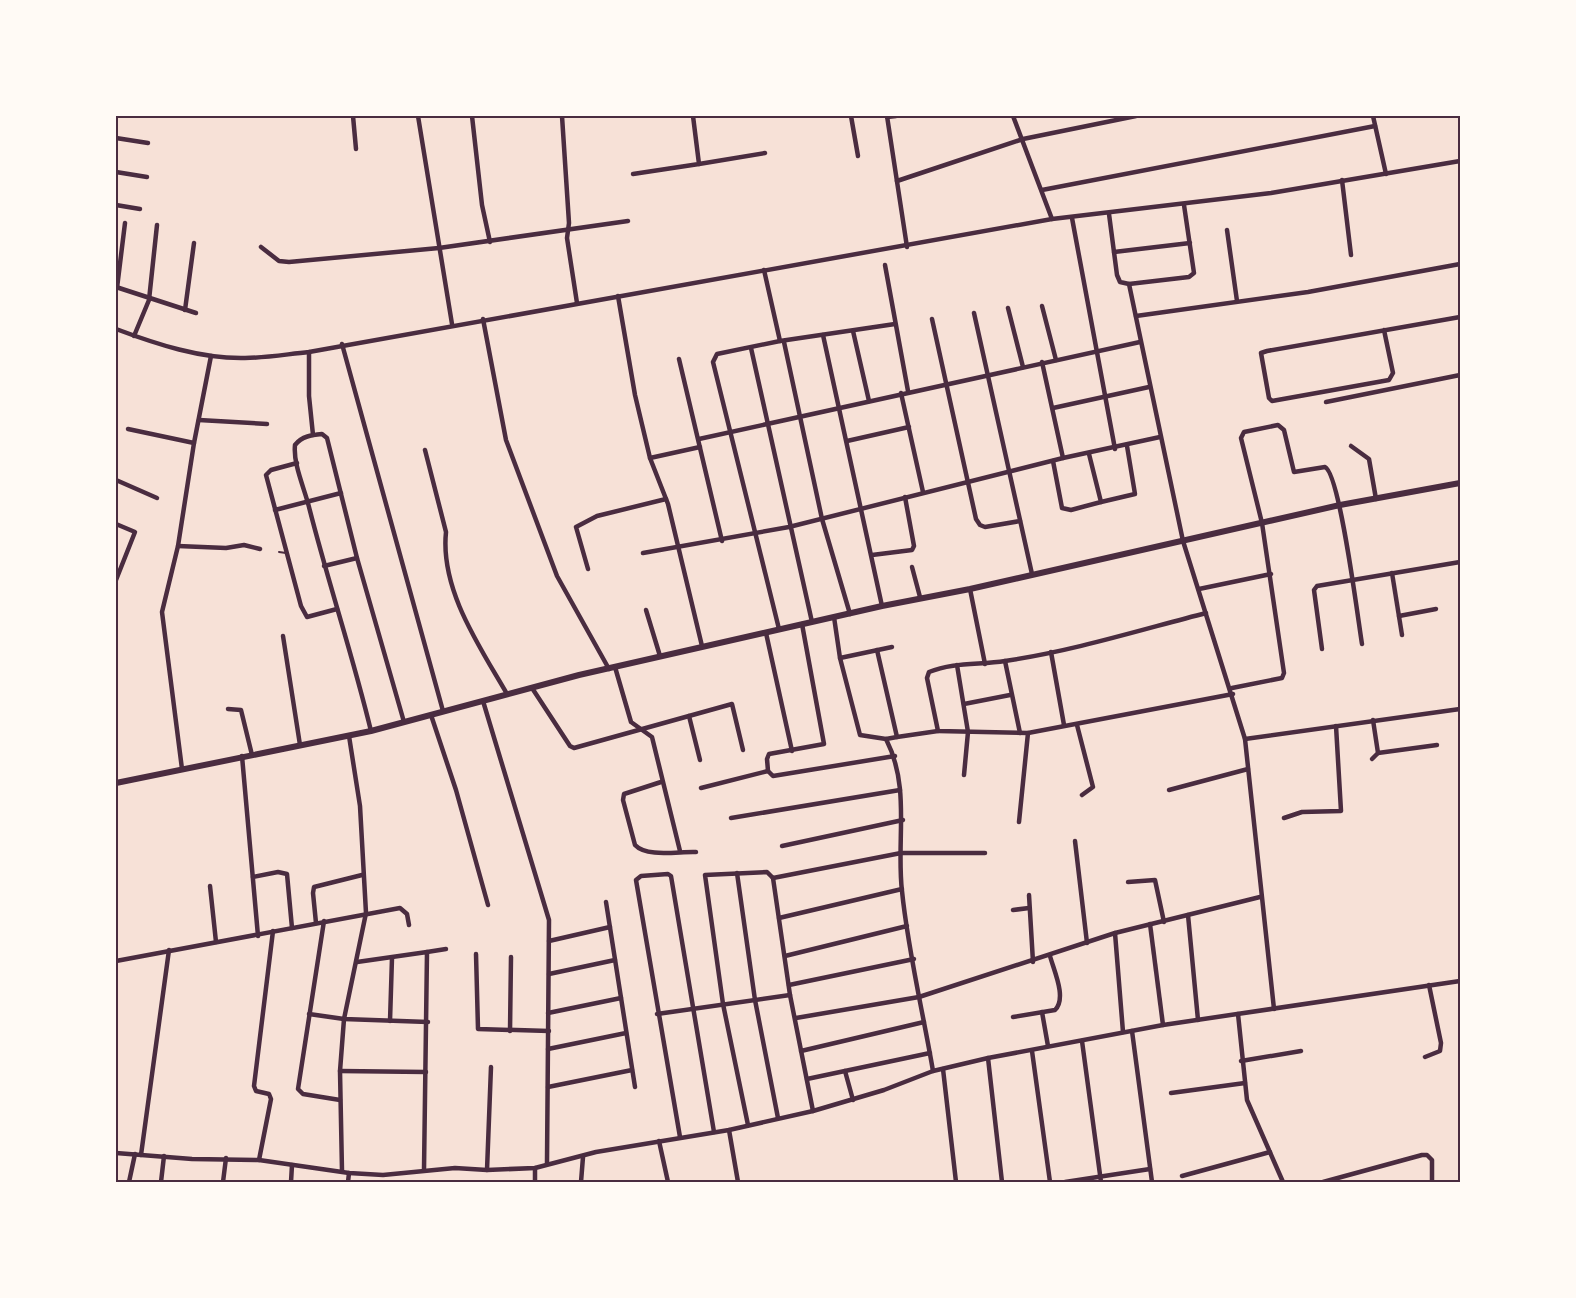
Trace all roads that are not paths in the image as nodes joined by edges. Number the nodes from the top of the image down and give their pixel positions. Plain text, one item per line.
1 (353, 116) edge
2 (418, 116) edge
3 (472, 116) edge
4 (562, 116) edge
5 (693, 116) edge
6 (851, 116) edge
7 (887, 116) edge
8 (896, 116) edge
9 (1013, 116) edge
10 (1136, 116) edge
11 (1373, 116) edge
12 (1375, 126) junction
13 (116, 138) edge
14 (1023, 139) junction
15 (148, 143) dead end
16 (356, 149) dead end
17 (765, 153) dead end
18 (858, 156) dead end
19 (1461, 161) edge
20 (699, 164) junction
21 (116, 172) edge
22 (633, 174) dead end
23 (1386, 174) junction
24 (147, 177) dead end
25 (1342, 180) junction
26 (897, 181) junction
27 (1042, 190) junction
28 (116, 205) edge
29 (1184, 205) junction
30 (140, 209) dead end
31 (1109, 214) junction
32 (1072, 218) junction
33 (1052, 219) junction
34 (628, 221) dead end
35 (125, 223) dead end
36 (157, 225) dead end
37 (1227, 230) dead end
38 (569, 231) junction
39 (490, 242) junction
40 (194, 243) dead end
41 (1190, 243) junction
42 (907, 247) junction
43 (261, 248) dead end
44 (439, 248) junction
45 (1114, 252) junction
46 (1351, 255) dead end
47 (1461, 264) edge
48 (885, 266) dead end
49 (764, 270) junction
50 (1129, 284) junction
51 (116, 287) edge
52 (618, 296) junction
53 (149, 300) junction
54 (1237, 301) junction
55 (577, 303) junction
56 (1042, 306) dead end
57 (1008, 308) dead end
58 (185, 310) junction
59 (196, 313) dead end
60 (974, 313) dead end
61 (1136, 316) junction
62 (1461, 317) edge
63 (483, 319) junction
64 (932, 319) dead end
65 (452, 324) junction
66 (895, 324) junction
67 (116, 328) edge
68 (1384, 330) junction
69 (853, 331) junction
70 (824, 335) junction
71 (134, 336) junction
72 (782, 342) junction
73 (1140, 342) junction
74 (342, 344) junction
75 (751, 348) junction
76 (1097, 351) junction
77 (309, 352) junction
78 (211, 356) junction
79 (679, 360) dead end
80 (1056, 360) junction
81 (1042, 363) junction
82 (1023, 367) junction
83 (1461, 375) edge
84 (987, 376) junction
85 (945, 384) junction
86 (1149, 387) junction
87 (908, 392) junction
88 (901, 393) junction
89 (1107, 396) junction
90 (869, 401) junction
91 (1326, 402) dead end
92 (839, 407) junction
93 (1053, 408) junction
94 (800, 416) junction
95 (199, 420) junction
96 (267, 424) dead end
97 (766, 424) junction
98 (909, 427) junction
99 (128, 429) dead end
100 (730, 433) junction
101 (313, 435) junction
102 (1160, 437) junction
103 (699, 440) junction
104 (847, 441) junction
105 (194, 443) junction
106 (1126, 446) junction
107 (1351, 446) dead end
108 (700, 447) junction
109 (1115, 449) junction
110 (425, 450) dead end
111 (1089, 454) junction
112 (650, 458) junction
113 (1063, 458) junction
114 (1053, 461) junction
115 (297, 463) junction
116 (1009, 474) junction
117 (116, 480) edge
118 (967, 483) junction
119 (1461, 483) edge
120 (923, 492) junction
121 (341, 493) junction
122 (905, 497) junction
123 (157, 498) dead end
124 (666, 499) junction
125 (1376, 499) junction
126 (308, 501) junction
127 (1101, 502) junction
128 (1340, 505) junction
129 (862, 508) junction
130 (274, 510) junction
131 (822, 519) junction
132 (1020, 521) junction
133 (1262, 523) junction
134 (116, 524) edge
135 (789, 528) junction
136 (754, 534) junction
137 (722, 540) junction
138 (1183, 541) junction
139 (178, 546) junction
140 (677, 548) junction
141 (260, 549) dead end
142 (279, 552) dead end
143 (286, 553) junction
144 (644, 553) dead end
145 (872, 555) junction
146 (357, 558) junction
147 (1461, 562) edge
148 (324, 566) junction
149 (912, 567) dead end
150 (588, 569) dead end
151 (1392, 573) junction
152 (1032, 574) junction
153 (1271, 574) junction
154 (1351, 579) junction
155 (116, 580) edge
156 (970, 589) junction
157 (1199, 590) junction
158 (920, 597) junction
159 (882, 606) junction
160 (337, 609) junction
161 (1436, 609) dead end
162 (646, 610) dead end
163 (1206, 613) junction
164 (850, 614) junction
165 (1399, 616) junction
166 (834, 617) junction
167 (812, 622) junction
168 (802, 624) junction
169 (779, 629) junction
170 (766, 633) junction
171 (1402, 635) dead end
172 (283, 636) dead end
173 (1362, 644) dead end
174 (702, 646) junction
175 (892, 647) dead end
176 (1322, 649) dead end
177 (877, 650) junction
178 (1051, 652) junction
179 (660, 656) junction
180 (840, 658) junction
181 (1005, 661) junction
182 (985, 664) junction
183 (957, 665) junction
184 (612, 668) junction
185 (532, 688) junction
186 (1232, 691) junction
187 (507, 694) junction
188 (1010, 695) junction
189 (483, 701) junction
190 (964, 704) junction
191 (228, 709) dead end
192 (1461, 709) edge
193 (443, 711) junction
194 (431, 715) junction
195 (689, 716) junction
196 (1373, 720) junction
197 (404, 722) junction
198 (1077, 724) junction
199 (1064, 725) junction
200 (1336, 726) junction
201 (638, 730) junction
202 (371, 731) junction
203 (938, 731) junction
204 (968, 732) junction
205 (1020, 733) junction
206 (1028, 733) junction
207 (349, 736) junction
208 (897, 737) junction
209 (886, 739) junction
210 (1245, 739) junction
211 (1437, 745) dead end
212 (300, 746) junction
213 (743, 750) dead end
214 (792, 751) junction
215 (1378, 753) junction
216 (252, 755) junction
217 (242, 756) junction
218 (895, 756) junction
219 (1372, 759) dead end
220 (700, 760) dead end
221 (182, 769) junction
222 (1248, 769) junction
223 (768, 771) junction
224 (964, 776) dead end
225 (661, 782) junction
226 (116, 783) edge
227 (701, 788) dead end
228 (900, 790) junction
229 (1169, 790) dead end
230 (1082, 795) dead end
231 (731, 818) dead end
232 (1284, 818) dead end
233 (903, 820) junction
234 (1019, 822) dead end
235 (1075, 842) dead end
236 (782, 846) dead end
237 (680, 851) junction
238 (696, 852) dead end
239 (901, 853) junction
240 (985, 854) dead end
241 (737, 873) junction
242 (362, 875) junction
243 (253, 877) junction
244 (773, 878) junction
245 (1128, 882) dead end
246 (210, 886) dead end
247 (902, 889) junction
248 (1029, 895) dead end
249 (1260, 897) junction
250 (606, 902) dead end
251 (488, 905) dead end
252 (1029, 908) junction
253 (1013, 910) dead end
254 (366, 912) junction
255 (1188, 915) junction
256 (779, 918) junction
257 (324, 921) junction
258 (1164, 921) junction
259 (316, 923) junction
260 (1150, 924) junction
261 (409, 925) dead end
262 (907, 926) junction
263 (610, 927) junction
264 (292, 928) junction
265 (273, 932) junction
266 (1115, 933) junction
267 (258, 936) junction
268 (549, 941) junction
269 (216, 942) junction
270 (1087, 943) junction
271 (446, 949) dead end
272 (169, 950) junction
273 (427, 952) junction
274 (476, 954) dead end
275 (786, 956) junction
276 (1050, 956) junction
277 (511, 957) dead end
278 (392, 958) junction
279 (914, 959) junction
280 (615, 960) junction
281 (116, 962) edge
282 (357, 962) junction
283 (1033, 962) junction
284 (549, 974) junction
285 (1461, 981) edge
286 (789, 985) junction
287 (1429, 985) junction
288 (790, 994) junction
289 (919, 997) junction
290 (621, 998) junction
291 (756, 1000) junction
292 (723, 1004) junction
293 (692, 1009) junction
294 (1274, 1009) junction
295 (1042, 1012) junction
296 (548, 1013) junction
297 (309, 1014) junction
298 (657, 1014) junction
299 (1238, 1014) junction
300 (1013, 1017) dead end
301 (796, 1018) junction
302 (344, 1020) junction
303 (1198, 1020) junction
304 (390, 1021) junction
305 (428, 1022) junction
306 (924, 1022) junction
307 (1163, 1025) junction
308 (510, 1031) junction
309 (549, 1031) junction
310 (1132, 1031) junction
311 (1123, 1032) junction
312 (626, 1034) junction
313 (1082, 1041) junction
314 (1048, 1046) junction
315 (548, 1049) junction
316 (801, 1051) junction
317 (1032, 1051) junction
318 (1301, 1051) dead end
319 (930, 1053) junction
320 (1425, 1057) dead end
321 (988, 1058) junction
322 (1241, 1061) junction
323 (491, 1067) dead end
324 (943, 1069) junction
325 (632, 1070) junction
326 (340, 1071) junction
327 (845, 1071) junction
328 (933, 1071) junction
329 (426, 1072) junction
330 (807, 1079) junction
331 (1245, 1083) junction
332 (548, 1087) junction
333 (635, 1087) dead end
334 (1171, 1093) dead end
335 (340, 1100) junction
336 (853, 1100) junction
337 (813, 1111) junction
338 (778, 1118) junction
339 (748, 1125) junction
340 (729, 1130) junction
341 (714, 1132) junction
342 (680, 1137) junction
343 (659, 1141) junction
344 (1270, 1152) junction
345 (116, 1153) edge
346 (135, 1154) junction
347 (141, 1155) junction
348 (164, 1156) junction
349 (583, 1157) junction
350 (226, 1158) junction
351 (259, 1160) junction
352 (547, 1163) junction
353 (292, 1165) junction
354 (535, 1168) junction
355 (1150, 1169) junction
356 (424, 1170) junction
357 (487, 1170) junction
358 (342, 1171) junction
359 (349, 1173) junction
360 (405, 1174) junction
361 (1100, 1176) junction
362 (1182, 1176) dead end
363 (129, 1182) edge
364 (161, 1182) edge
365 (223, 1182) edge
366 (291, 1182) edge
367 (348, 1182) edge
368 (404, 1182) edge
369 (535, 1182) edge
370 (581, 1182) edge
371 (668, 1182) edge
372 (738, 1182) edge
373 (956, 1182) edge
374 (1002, 1182) edge
375 (1050, 1182) edge
376 (1065, 1182) edge
377 (1101, 1182) edge
378 (1152, 1182) edge
379 (1283, 1182) edge
380 (1323, 1182) edge
381 (1432, 1182) edge

1 - 16 street
2 - 44 street
3 - 39 street
4 - 38 street
5 - 20 street
6 - 18 street
7 - 8 street
7 - 26 street
9 - 14 street
10 - 14 street
11 - 12 street
12 - 23 street
12 - 27 street
13 - 15 street
14 - 26 street
14 - 27 street
17 - 20 street
19 - 23 street
20 - 22 street
21 - 24 street
23 - 25 street
25 - 29 street
25 - 46 street
26 - 42 street
27 - 33 street
28 - 30 street
29 - 31 street
29 - 41 street
31 - 32 street
31 - 45 street
32 - 33 street
32 - 76 street
33 - 42 street
34 - 38 street
35 - 51 street
36 - 53 street
37 - 54 street
38 - 39 street
38 - 55 street
39 - 44 street
40 - 58 street
41 - 45 street
41 - 50 street
42 - 49 street
43 - 44 street
44 - 65 street
45 - 50 street
47 - 54 street
48 - 66 street
49 - 52 street
49 - 72 street
50 - 61 street
51 - 53 street
52 - 55 street
52 - 112 street
53 - 58 street
53 - 71 street
54 - 61 street
55 - 63 street
56 - 80 street
57 - 82 street
58 - 59 street
60 - 84 street
61 - 73 street
62 - 68 street
63 - 65 street
63 - 184 street
64 - 85 street
65 - 74 street
66 - 69 street
66 - 87 street
67 - 71 street
68 - 68 street
69 - 70 street
69 - 90 street
70 - 72 street
70 - 92 street
71 - 78 street
72 - 75 street
72 - 94 street
73 - 76 street
73 - 86 street
74 - 77 street
74 - 193 street
75 - 97 street
75 - 100 street
76 - 80 street
76 - 89 street
77 - 78 street
77 - 101 street
78 - 95 street
79 - 103 street
80 - 81 street
81 - 82 street
81 - 93 street
82 - 84 street
83 - 91 street
84 - 85 street
84 - 116 street
85 - 87 street
85 - 118 street
86 - 89 street
86 - 102 street
87 - 88 street
88 - 90 street
88 - 98 street
89 - 93 street
89 - 109 street
90 - 92 street
92 - 94 street
92 - 104 street
93 - 113 street
94 - 97 street
94 - 131 street
95 - 96 street
95 - 105 street
97 - 100 street
97 - 135 street
98 - 104 street
98 - 120 street
99 - 105 street
100 - 103 street
100 - 136 street
101 - 115 street
101 - 121 street
102 - 106 street
102 - 138 street
103 - 108 street
104 - 129 street
105 - 139 street
106 - 109 street
106 - 127 street
107 - 125 street
108 - 112 street
108 - 137 street
109 - 111 street
110 - 187 street
111 - 113 street
111 - 127 street
112 - 124 street
113 - 114 street
114 - 116 street
114 - 127 street
115 - 126 street
115 - 130 street
116 - 118 street
116 - 132 street
117 - 123 street
118 - 120 street
118 - 132 street
119 - 125 street
120 - 122 street
121 - 126 street
121 - 146 street
122 - 129 street
122 - 145 street
124 - 140 street
124 - 150 street
125 - 128 street
126 - 130 street
126 - 148 street
128 - 133 street
128 - 133 street
128 - 154 street
129 - 131 street
129 - 145 street
130 - 143 street
131 - 135 street
131 - 164 street
132 - 152 street
133 - 138 street
133 - 153 street
134 - 155 street
135 - 136 street
135 - 167 street
136 - 137 street
136 - 169 street
137 - 140 street
138 - 152 street
138 - 157 street
139 - 141 street
139 - 221 street
140 - 144 street
140 - 174 street
142 - 143 lane
143 - 160 street
145 - 159 street
146 - 148 street
146 - 197 street
147 - 151 street
148 - 160 street
149 - 158 street
151 - 154 street
151 - 165 street
152 - 156 street
153 - 157 street
153 - 186 street
154 - 173 street
154 - 176 street
156 - 158 street
156 - 182 street
157 - 163 street
158 - 159 street
159 - 164 street
160 - 202 street
161 - 165 street
162 - 179 street
163 - 178 street
163 - 186 street
164 - 166 street
165 - 171 street
166 - 167 street
166 - 180 street
167 - 168 street
168 - 169 street
168 - 214 street
169 - 170 street
170 - 174 street
170 - 214 street
172 - 212 street
174 - 179 street
175 - 177 street
177 - 180 street
177 - 208 street
178 - 181 street
178 - 199 street
179 - 184 street
180 - 209 street
181 - 182 street
181 - 188 street
182 - 183 street
183 - 190 street
183 - 203 street
184 - 185 street
184 - 201 street
185 - 187 street
185 - 201 street
186 - 198 street
186 - 210 street
187 - 189 street
188 - 190 street
188 - 205 street
189 - 193 street
189 - 268 street
190 - 204 street
191 - 216 street
192 - 196 street
193 - 194 street
194 - 197 street
194 - 251 street
195 - 201 street
195 - 213 street
195 - 220 street
196 - 200 street
196 - 215 street
197 - 202 street
198 - 199 street
198 - 230 street
199 - 206 street
200 - 210 street
200 - 232 street
201 - 225 street
202 - 207 street
203 - 204 street
203 - 208 street
204 - 205 street
204 - 224 street
205 - 206 street
206 - 234 street
207 - 212 street
207 - 242 street
208 - 209 street
209 - 218 street
210 - 222 street
211 - 215 street
212 - 216 street
214 - 223 street
215 - 219 street
216 - 217 street
217 - 221 street
217 - 243 street
218 - 223 street
218 - 228 street
221 - 226 street
222 - 229 street
222 - 249 street
223 - 227 street
225 - 237 street
225 - 237 street
228 - 231 street
228 - 233 street
233 - 236 street
233 - 239 street
235 - 270 street
237 - 238 street
239 - 240 street
239 - 244 street
239 - 247 street
241 - 244 street
241 - 291 street
241 - 292 street
242 - 254 street
242 - 259 street
243 - 264 street
243 - 267 street
244 - 256 street
245 - 258 street
246 - 269 street
247 - 256 street
247 - 262 street
248 - 252 street
249 - 255 street
249 - 294 street
250 - 263 street
252 - 253 street
252 - 283 street
254 - 257 street
254 - 261 street
254 - 282 street
255 - 258 street
255 - 303 street
256 - 275 street
257 - 259 street
257 - 297 street
258 - 260 street
259 - 264 street
260 - 266 street
260 - 307 street
262 - 275 street
262 - 279 street
263 - 268 street
263 - 280 street
264 - 265 street
265 - 267 street
265 - 351 street
266 - 270 street
266 - 311 street
267 - 269 street
268 - 284 street
269 - 272 street
270 - 276 street
271 - 273 street
272 - 281 street
272 - 347 street
273 - 278 street
273 - 305 street
274 - 308 street
275 - 286 street
276 - 283 street
276 - 295 street
277 - 308 street
278 - 282 street
278 - 304 street
279 - 286 street
279 - 289 street
280 - 284 street
280 - 290 street
282 - 302 street
283 - 289 street
284 - 296 street
285 - 287 street
286 - 288 street
287 - 294 street
287 - 320 street
288 - 291 street
288 - 301 street
289 - 301 street
289 - 306 street
290 - 296 street
290 - 312 street
291 - 292 street
291 - 338 street
292 - 293 street
292 - 339 street
293 - 298 street
293 - 298 street
293 - 341 street
294 - 299 street
295 - 300 street
295 - 314 street
296 - 309 street
297 - 302 street
297 - 335 street
298 - 342 street
299 - 303 street
299 - 322 street
301 - 316 street
302 - 304 street
302 - 326 street
303 - 307 street
304 - 305 street
305 - 329 street
306 - 316 street
306 - 319 street
307 - 310 street
308 - 309 street
309 - 315 street
310 - 311 street
310 - 355 street
311 - 313 street
312 - 315 street
312 - 325 street
313 - 314 street
313 - 361 street
314 - 317 street
315 - 332 street
316 - 330 street
317 - 321 street
317 - 375 street
318 - 322 street
319 - 327 street
319 - 328 street
321 - 324 street
321 - 374 street
322 - 331 street
323 - 357 street
324 - 328 street
324 - 373 street
325 - 332 street
325 - 333 street
326 - 329 street
326 - 335 street
327 - 330 street
327 - 336 street
328 - 336 street
329 - 356 street
330 - 337 street
331 - 334 street
331 - 344 street
332 - 352 street
335 - 358 street
336 - 337 street
337 - 338 street
338 - 339 street
339 - 340 street
340 - 341 street
340 - 372 street
341 - 342 street
342 - 343 street
343 - 349 street
343 - 371 street
344 - 362 street
344 - 379 street
345 - 346 street
346 - 347 street
346 - 363 street
347 - 348 street
348 - 350 street
348 - 364 street
349 - 352 street
349 - 370 street
350 - 351 street
350 - 365 street
351 - 353 street
352 - 354 street
353 - 358 street
353 - 366 street
354 - 357 street
354 - 369 street
355 - 361 street
355 - 378 street
356 - 357 street
356 - 360 street
358 - 359 street
359 - 360 street
359 - 367 street
360 - 368 street
361 - 376 street
361 - 377 street
380 - 381 street

